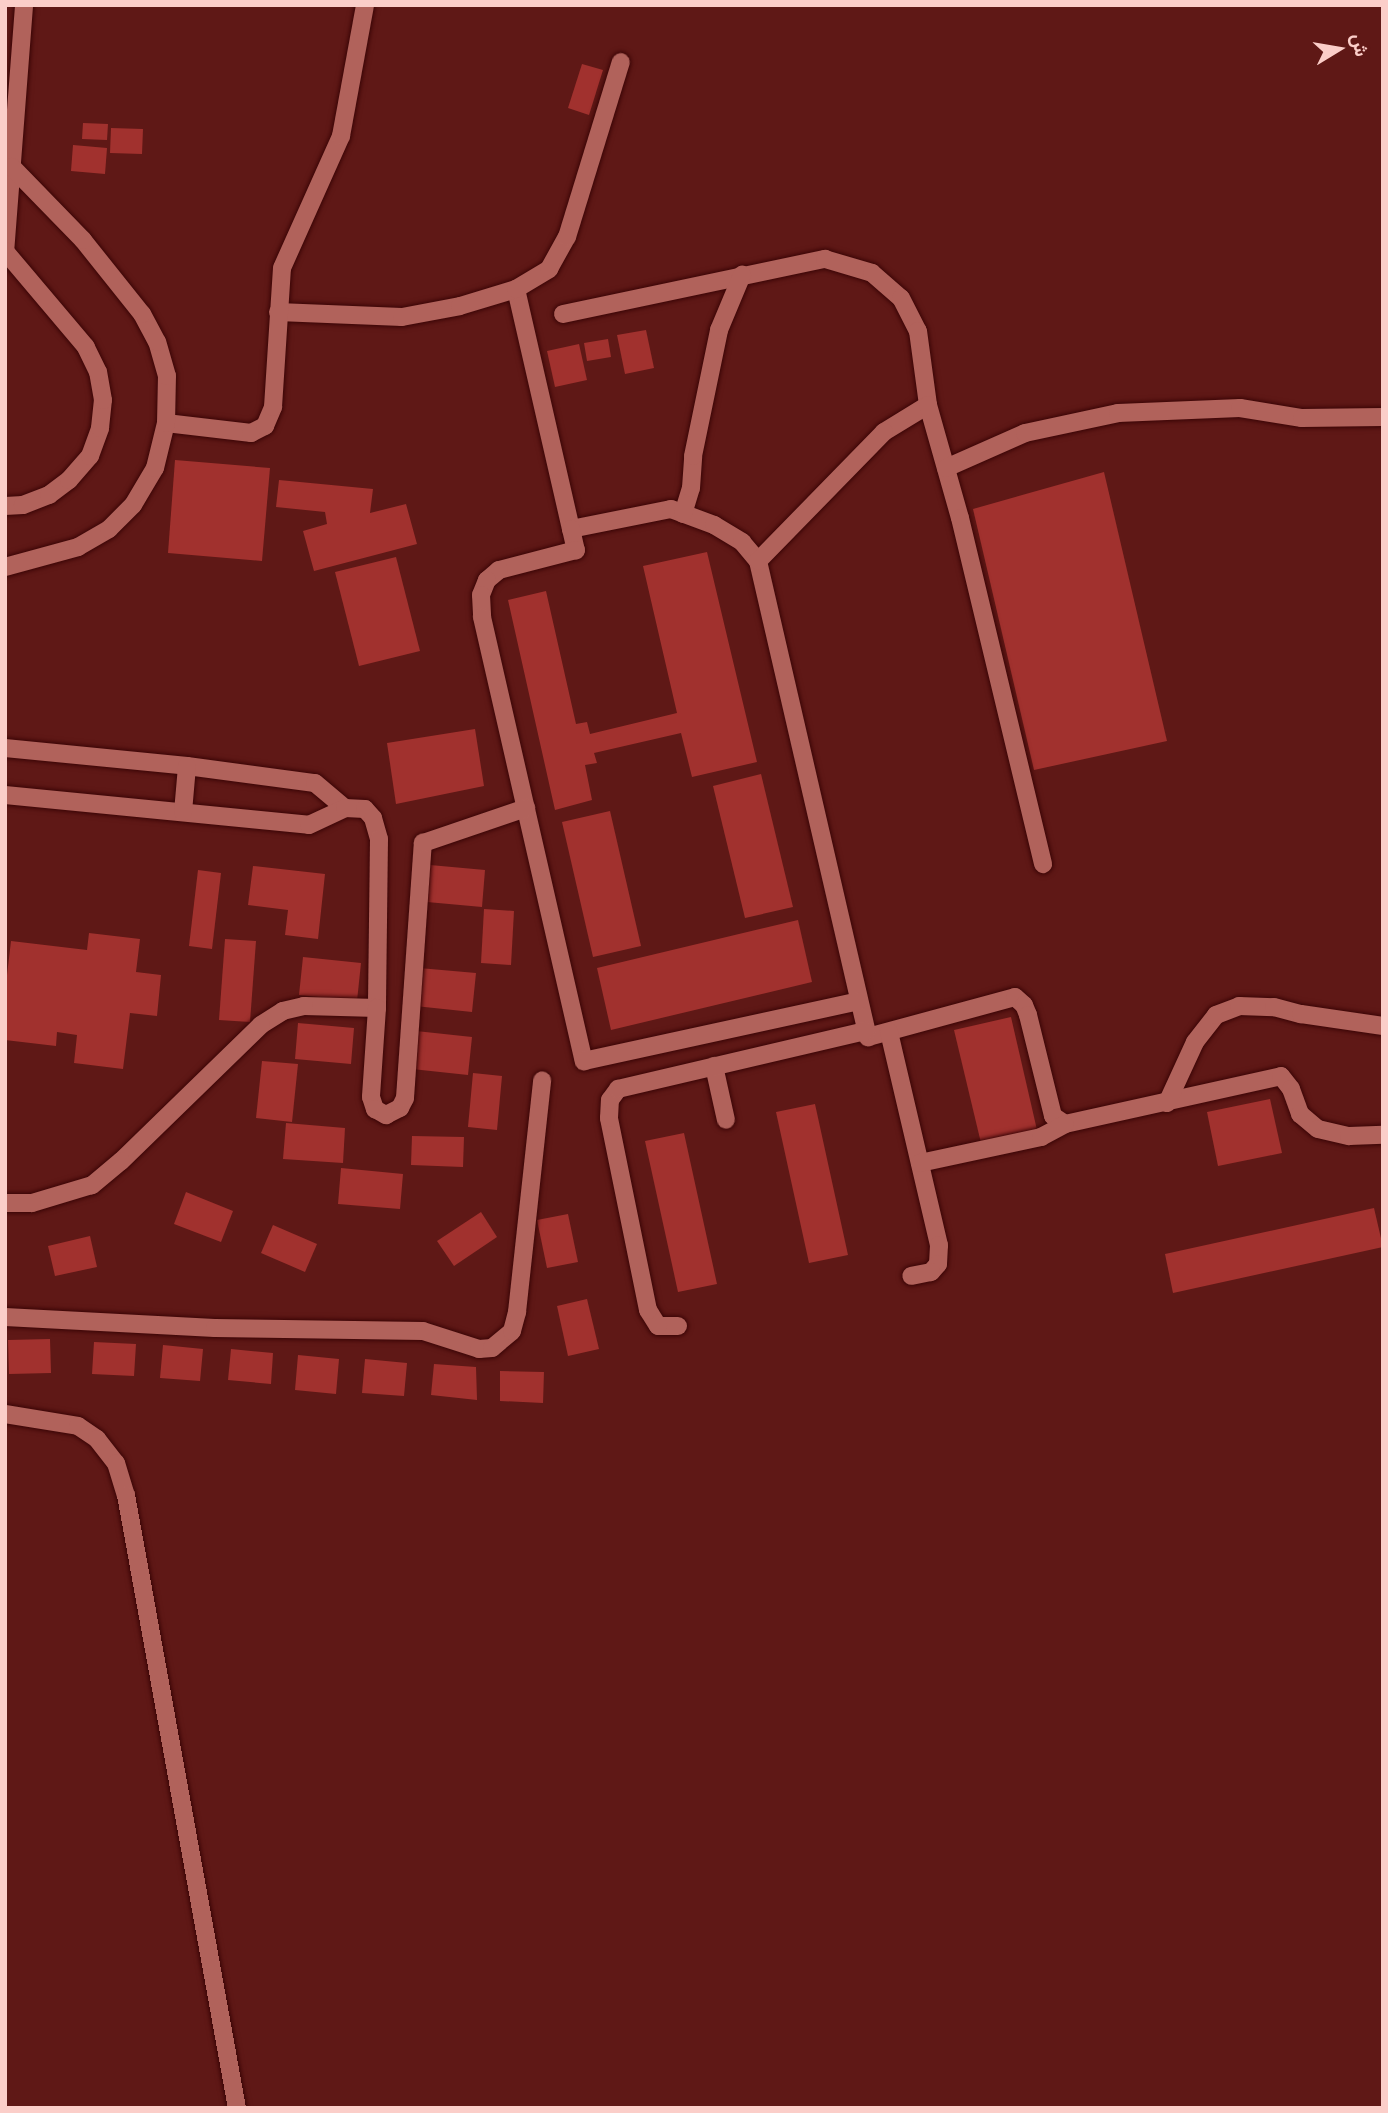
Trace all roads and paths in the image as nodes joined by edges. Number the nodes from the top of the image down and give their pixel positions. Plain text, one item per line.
1 (24, 5) edge
2 (365, 5) edge
3 (621, 62) dead end
4 (19, 68) junction
5 (5, 84) edge
6 (12, 167) junction
7 (5, 252) edge
8 (742, 275) junction
9 (516, 289) junction
10 (278, 312) junction
11 (563, 314) dead end
12 (928, 405) junction
13 (1383, 417) edge
14 (166, 423) junction
15 (946, 468) junction
16 (5, 506) edge
17 (683, 514) junction
18 (571, 529) junction
19 (758, 561) junction
20 (5, 567) edge
21 (5, 748) edge
22 (187, 766) junction
23 (5, 795) edge
24 (345, 808) junction
25 (526, 808) junction
26 (183, 812) junction
27 (1043, 864) dead end
28 (859, 1001) junction
29 (377, 1008) junction
30 (1383, 1026) edge
31 (866, 1031) junction
32 (889, 1032) junction
33 (714, 1066) junction
34 (542, 1080) dead end
35 (1167, 1103) junction
36 (726, 1121) dead end
37 (1065, 1124) junction
38 (1383, 1135) edge
39 (920, 1163) junction
40 (5, 1203) edge
41 (911, 1276) dead end
42 (5, 1317) edge
43 (678, 1326) dead end
44 (5, 1414) edge
45 (237, 2108) edge

1 - 4 street
2 - 10 street
3 - 9 street
4 - 5 street
4 - 6 street
6 - 7 street
6 - 14 street
7 - 16 street
8 - 11 street
8 - 12 street
8 - 17 street
9 - 10 street
9 - 18 street
10 - 14 street
12 - 15 street
12 - 19 street
13 - 15 street
14 - 20 street
15 - 27 street
17 - 18 street
17 - 19 street
18 - 25 street
19 - 28 street
21 - 22 street
22 - 24 street
22 - 26 street
23 - 26 street
24 - 26 street
24 - 29 street
25 - 28 street
25 - 29 street
28 - 31 street
29 - 40 street
30 - 35 street
31 - 32 street
31 - 33 street
32 - 37 street
32 - 39 street
33 - 36 street
33 - 43 street
34 - 42 street
35 - 37 street
35 - 38 street
37 - 39 street
39 - 41 street
44 - 45 street

